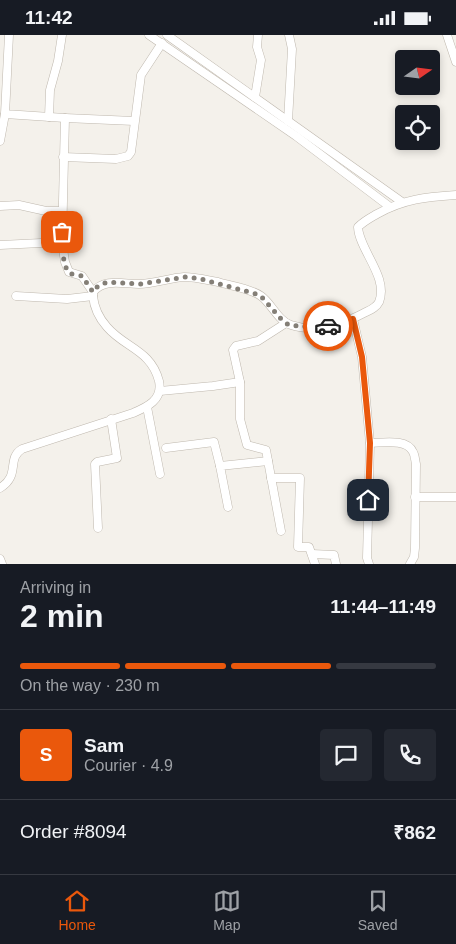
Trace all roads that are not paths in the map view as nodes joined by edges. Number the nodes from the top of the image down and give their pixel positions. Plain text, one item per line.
1 (9, 35) edge
2 (62, 35) edge
3 (149, 35) edge
4 (167, 35) edge
5 (258, 35) edge
6 (289, 35) edge
7 (447, 35) edge
8 (162, 43) junction
9 (456, 62) edge
10 (3, 85) edge
11 (255, 97) junction
12 (3, 113) edge
13 (49, 117) junction
14 (65, 118) junction
15 (134, 121) junction
16 (288, 121) junction
17 (0, 141) edge
18 (63, 157) junction
19 (456, 195) edge
20 (402, 202) junction
21 (0, 206) edge
22 (390, 207) junction
23 (62, 211) junction
24 (62, 242) junction
25 (0, 245) edge
26 (93, 294) junction
27 (16, 296) dead end
28 (353, 319) junction
29 (286, 323) junction
30 (240, 382) junction
31 (160, 391) junction
32 (147, 407) junction
33 (111, 419) junction
34 (370, 443) junction
35 (166, 448) dead end
36 (268, 461) junction
37 (220, 466) junction
38 (160, 474) dead end
39 (271, 478) junction
40 (0, 488) edge
41 (416, 497) junction
42 (456, 497) edge
43 (228, 507) dead end
44 (98, 527) dead end
45 (281, 531) dead end
46 (312, 554) junction
47 (0, 559) edge
48 (408, 563) edge
49 (2, 564) edge
50 (315, 564) edge
51 (336, 564) edge
52 (369, 564) edge

1 - 10 street
2 - 13 street
3 - 8 street
4 - 11 street
5 - 11 street
6 - 16 street
7 - 9 street
8 - 15 street
8 - 22 street
10 - 12 street
11 - 16 street
12 - 13 street
12 - 17 street
13 - 14 street
14 - 15 street
14 - 18 street
15 - 18 street
16 - 20 street
18 - 23 street
19 - 20 street
20 - 22 street
21 - 23 street
22 - 28 street
23 - 24 street
24 - 25 street
24 - 26 street
26 - 27 street
26 - 29 street
26 - 31 street
28 - 29 street
28 - 34 street
29 - 30 street
30 - 31 street
30 - 36 street
31 - 32 street
32 - 33 street
32 - 38 street
33 - 40 street
33 - 44 street
34 - 41 street
34 - 52 street
35 - 37 street
36 - 37 street
36 - 39 street
37 - 43 street
39 - 45 street
39 - 46 street
41 - 42 street
41 - 48 street
46 - 50 street
46 - 51 street
47 - 49 street

